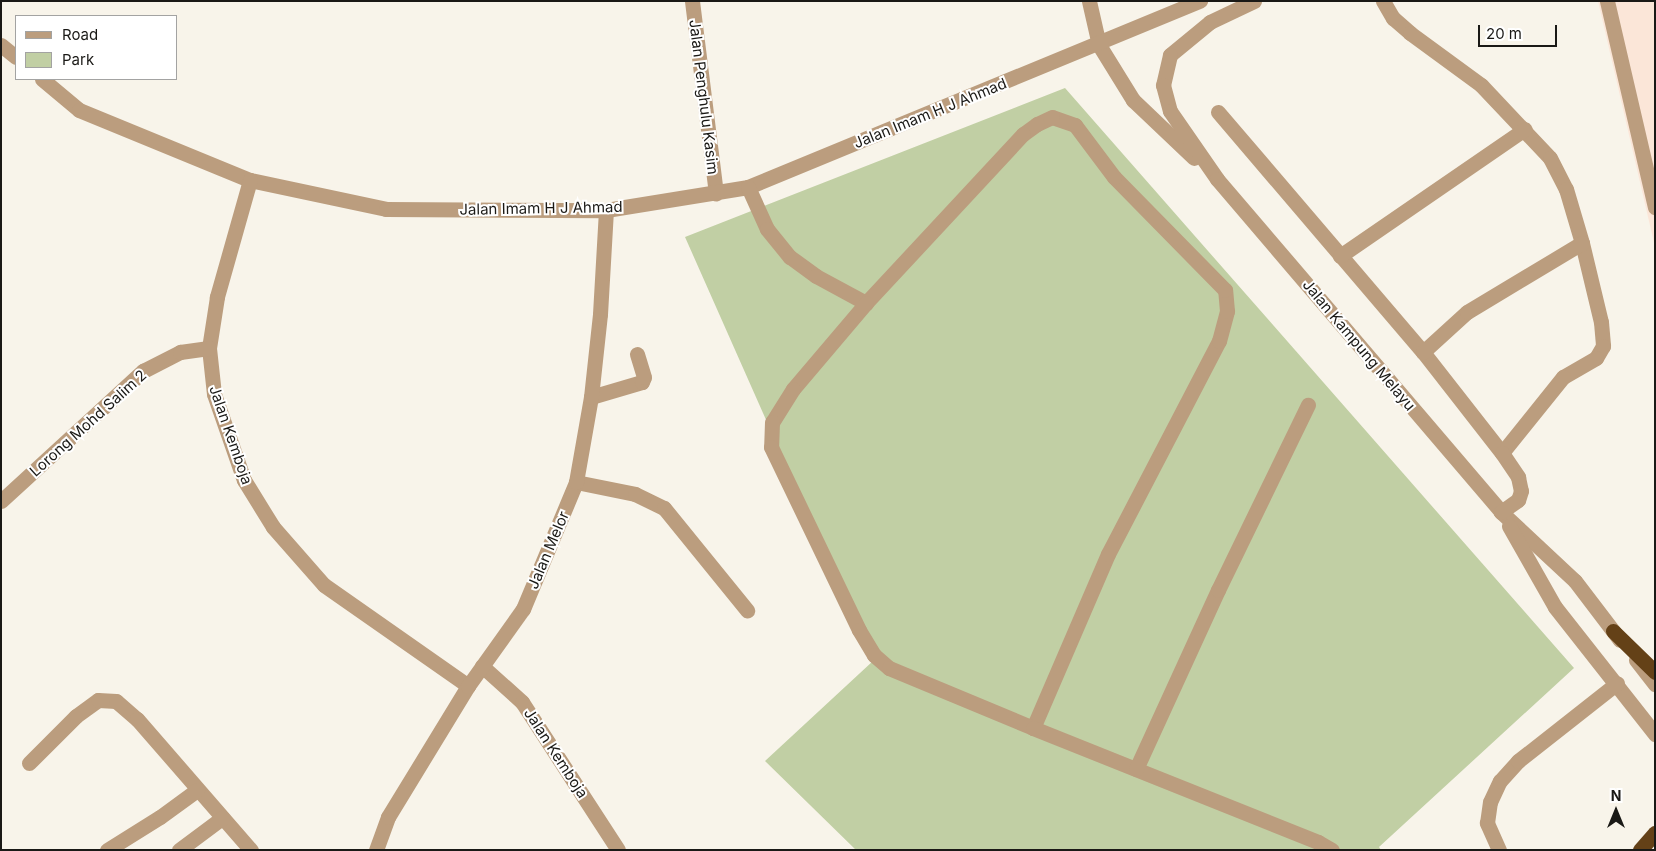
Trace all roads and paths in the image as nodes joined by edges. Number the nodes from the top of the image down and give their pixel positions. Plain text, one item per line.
1 (692, 1) edge
2 (1090, 1) edge
3 (1200, 1) edge
4 (1254, 1) edge
5 (1383, 1) edge
6 (1606, 1) edge
7 (1099, 44) junction
8 (1, 45) edge
9 (15, 56) edge
10 (43, 80) edge
11 (1218, 112) dead end
12 (1525, 129) junction
13 (1217, 179) junction
14 (250, 180) junction
15 (748, 187) junction
16 (716, 194) junction
17 (1655, 207) edge
18 (606, 210) junction
19 (1582, 243) junction
20 (1340, 256) junction
21 (866, 303) junction
22 (209, 348) junction
23 (1423, 352) junction
24 (637, 354) dead end
25 (590, 398) junction
26 (1308, 405) dead end
27 (1502, 453) junction
28 (576, 482) junction
29 (1, 501) edge
30 (1501, 512) junction
31 (747, 610) dead end
32 (1613, 631) junction
33 (482, 666) junction
34 (1655, 672) edge
35 (1617, 683) junction
36 (1655, 684) edge
37 (468, 686) junction
38 (1033, 728) junction
39 (1655, 734) edge
40 (30, 762) dead end
41 (1136, 769) junction
42 (197, 790) junction
43 (222, 818) junction
44 (1655, 833) edge
45 (108, 850) edge
46 (179, 850) edge
47 (251, 850) edge
48 (376, 850) edge
49 (618, 850) edge
50 (1332, 850) edge
51 (1499, 850) edge
52 (1640, 850) edge

1 - 16 street, Jalan Penghulu Kasim
2 - 7 street
3 - 7 street, Jalan Imam H J Ahmad
4 - 13 street
5 - 12 street
6 - 17 street
7 - 13 street
7 - 15 street, Jalan Imam H J Ahmad
8 - 9 street
10 - 14 street, Jalan Imam H J Ahmad
11 - 20 street
12 - 19 street
12 - 20 street
13 - 30 street, Jalan Kampung Melayu
14 - 18 street, Jalan Imam H J Ahmad
14 - 22 street, Jalan Kemboja
15 - 16 street, Jalan Imam H J Ahmad
15 - 21 street
16 - 18 street, Jalan Imam H J Ahmad
18 - 25 street, Jalan Melor
19 - 23 street
19 - 27 street
20 - 23 street
21 - 38 street
21 - 38 street
22 - 29 street, Lorong Mohd Salim 2
22 - 37 street, Jalan Kemboja
23 - 27 street
24 - 25 street
25 - 28 street, Jalan Melor
26 - 41 street
27 - 30 street
28 - 31 street
28 - 33 street, Jalan Melor
30 - 32 street, Jalan Kampung Melayu
30 - 35 street, Jalan Kampung Melayu
32 - 34 highway
32 - 36 street, Jalan Kampung Melayu
33 - 37 street, Jalan Melor
33 - 49 street, Jalan Kemboja
35 - 39 street, Jalan Kampung Melayu
35 - 51 street
37 - 48 street, Jalan Melor
38 - 41 street
40 - 42 street
41 - 50 street
42 - 43 street
42 - 45 street
43 - 46 street
43 - 47 street
44 - 52 highway

